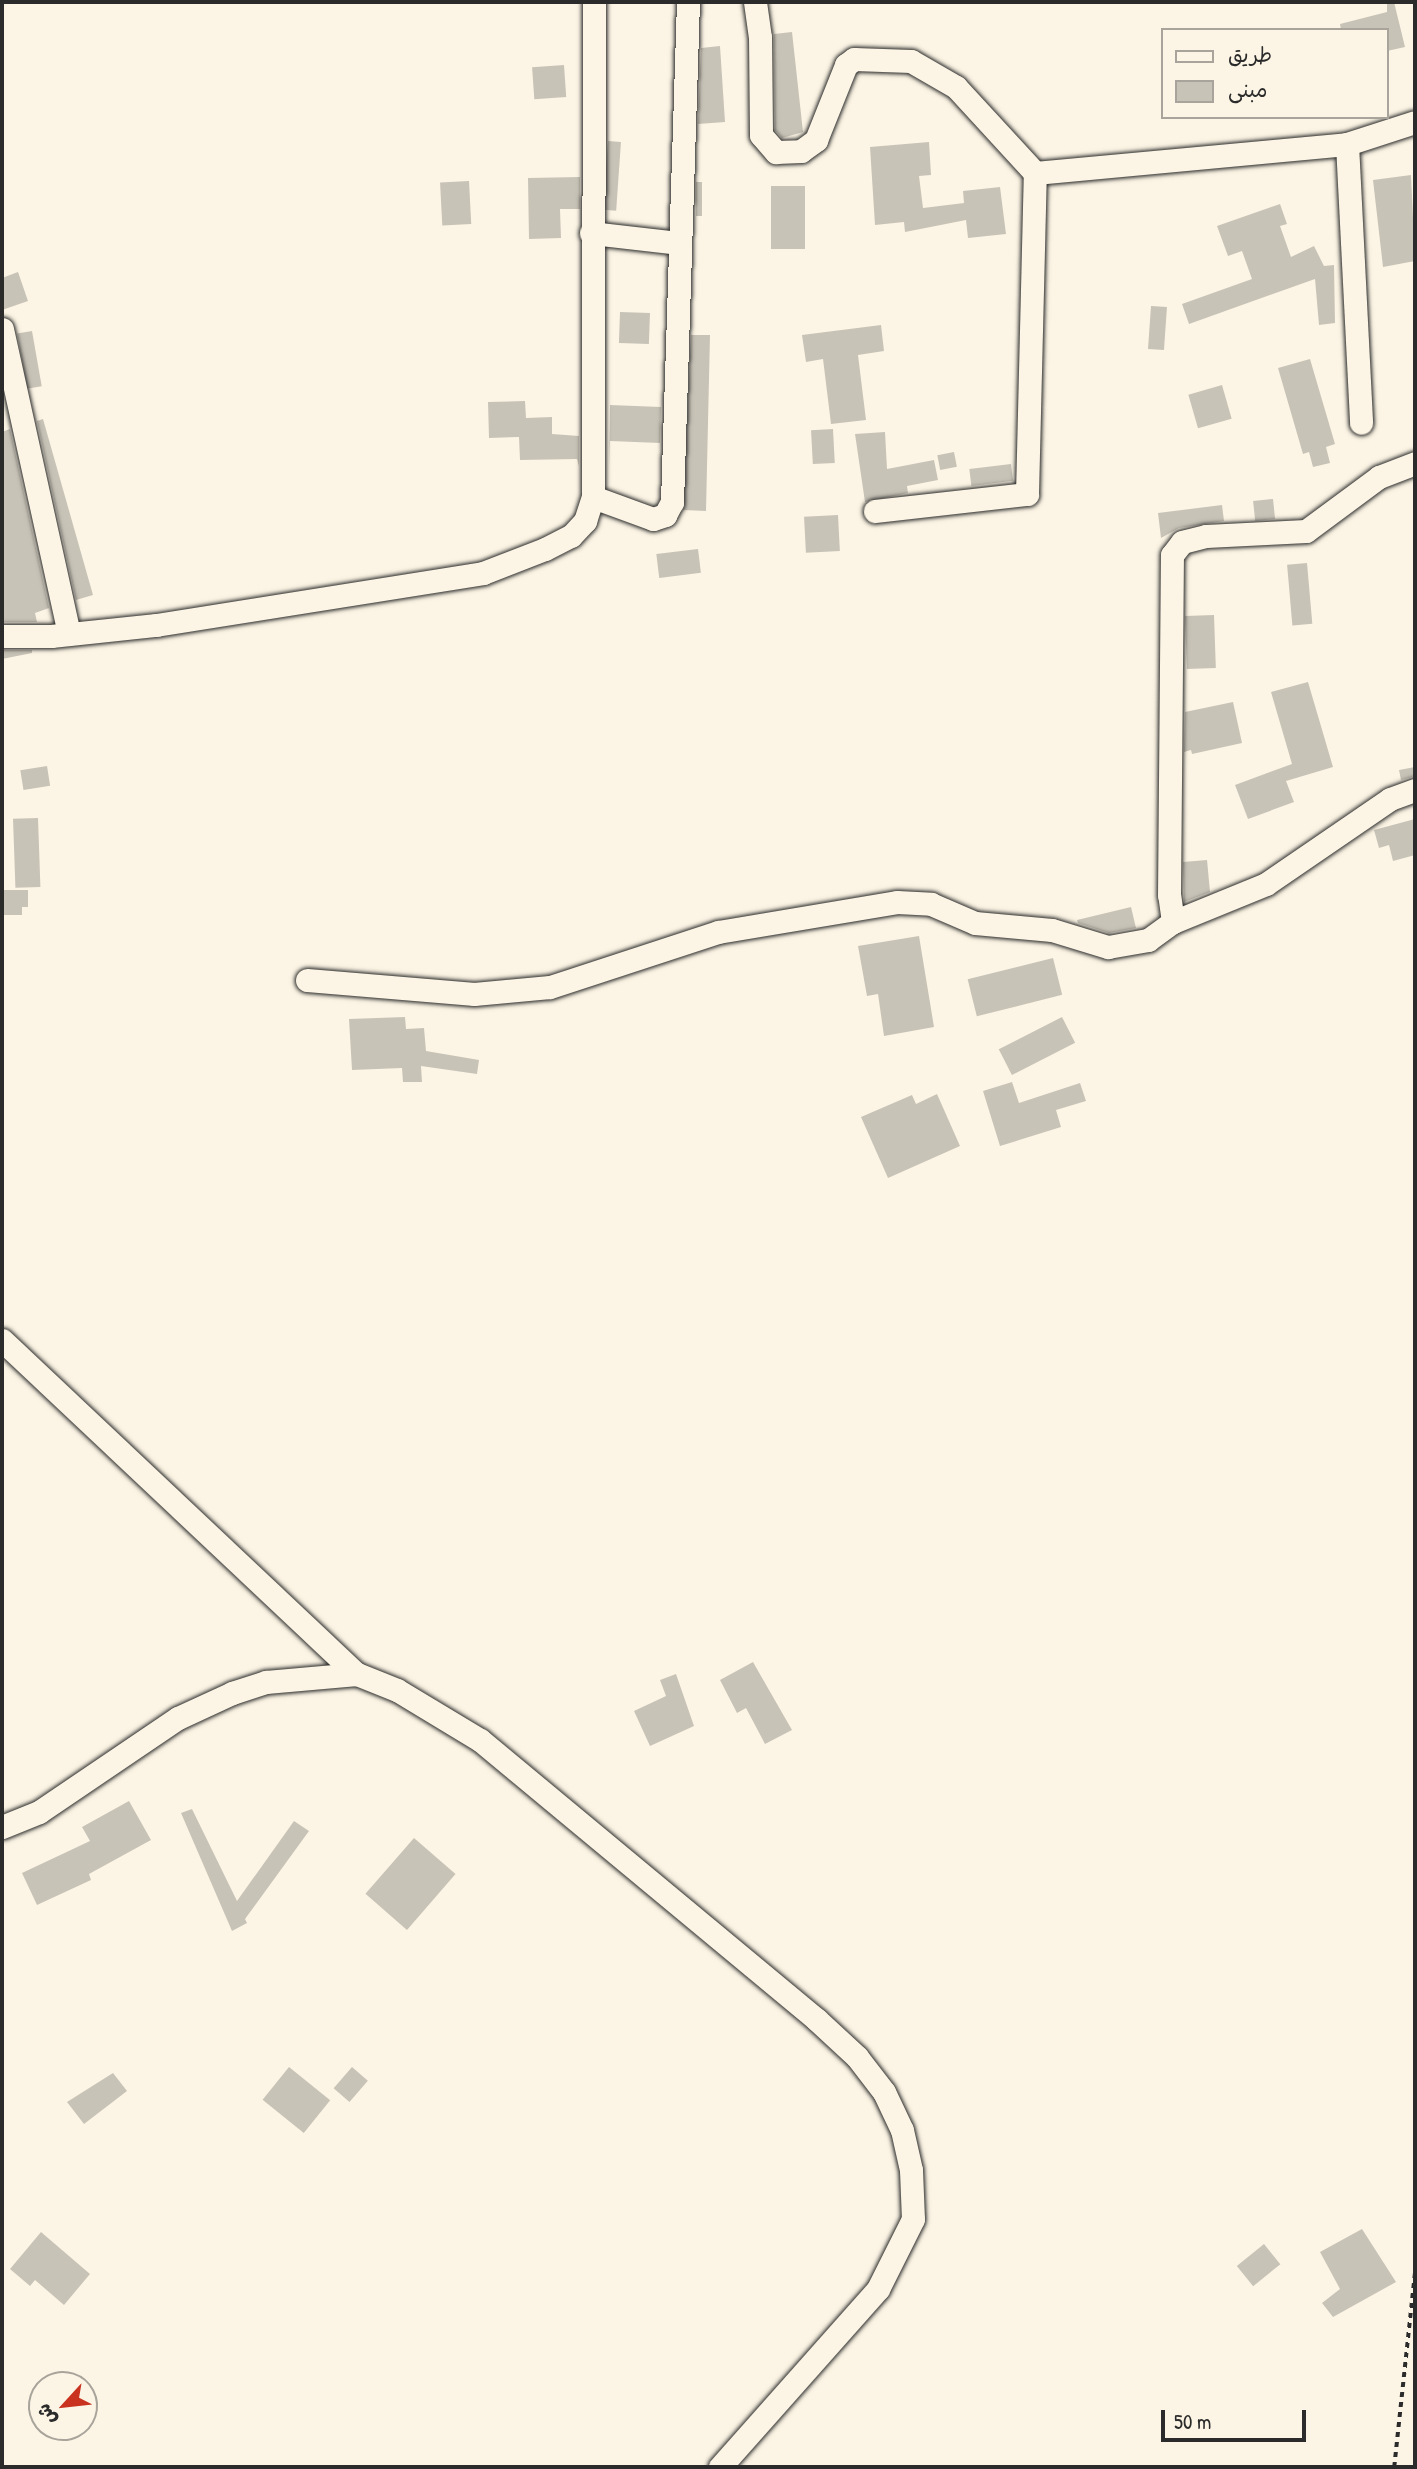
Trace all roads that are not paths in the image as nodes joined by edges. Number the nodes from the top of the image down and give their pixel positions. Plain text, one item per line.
1 (594, 2) edge
2 (688, 2) edge
3 (755, 2) edge
4 (1415, 122) edge
5 (1347, 144) junction
6 (1035, 173) junction
7 (591, 233) junction
8 (678, 243) junction
9 (2, 329) edge
10 (1361, 423) dead end
11 (1415, 463) edge
12 (593, 497) junction
13 (876, 511) dead end
14 (69, 634) junction
15 (2, 636) edge
16 (1415, 790) edge
17 (1173, 922) junction
18 (307, 980) dead end
19 (2, 1340) edge
20 (357, 1674) junction
21 (2, 1827) edge
22 (720, 2467) edge

1 - 7 street
2 - 8 street
3 - 6 street
4 - 5 street
5 - 6 street
5 - 10 street
6 - 13 street
7 - 8 street
7 - 12 street
8 - 12 street
9 - 14 street
11 - 17 street
12 - 14 street
14 - 15 street
16 - 17 street
17 - 18 street
19 - 20 street
20 - 21 street
20 - 22 street

